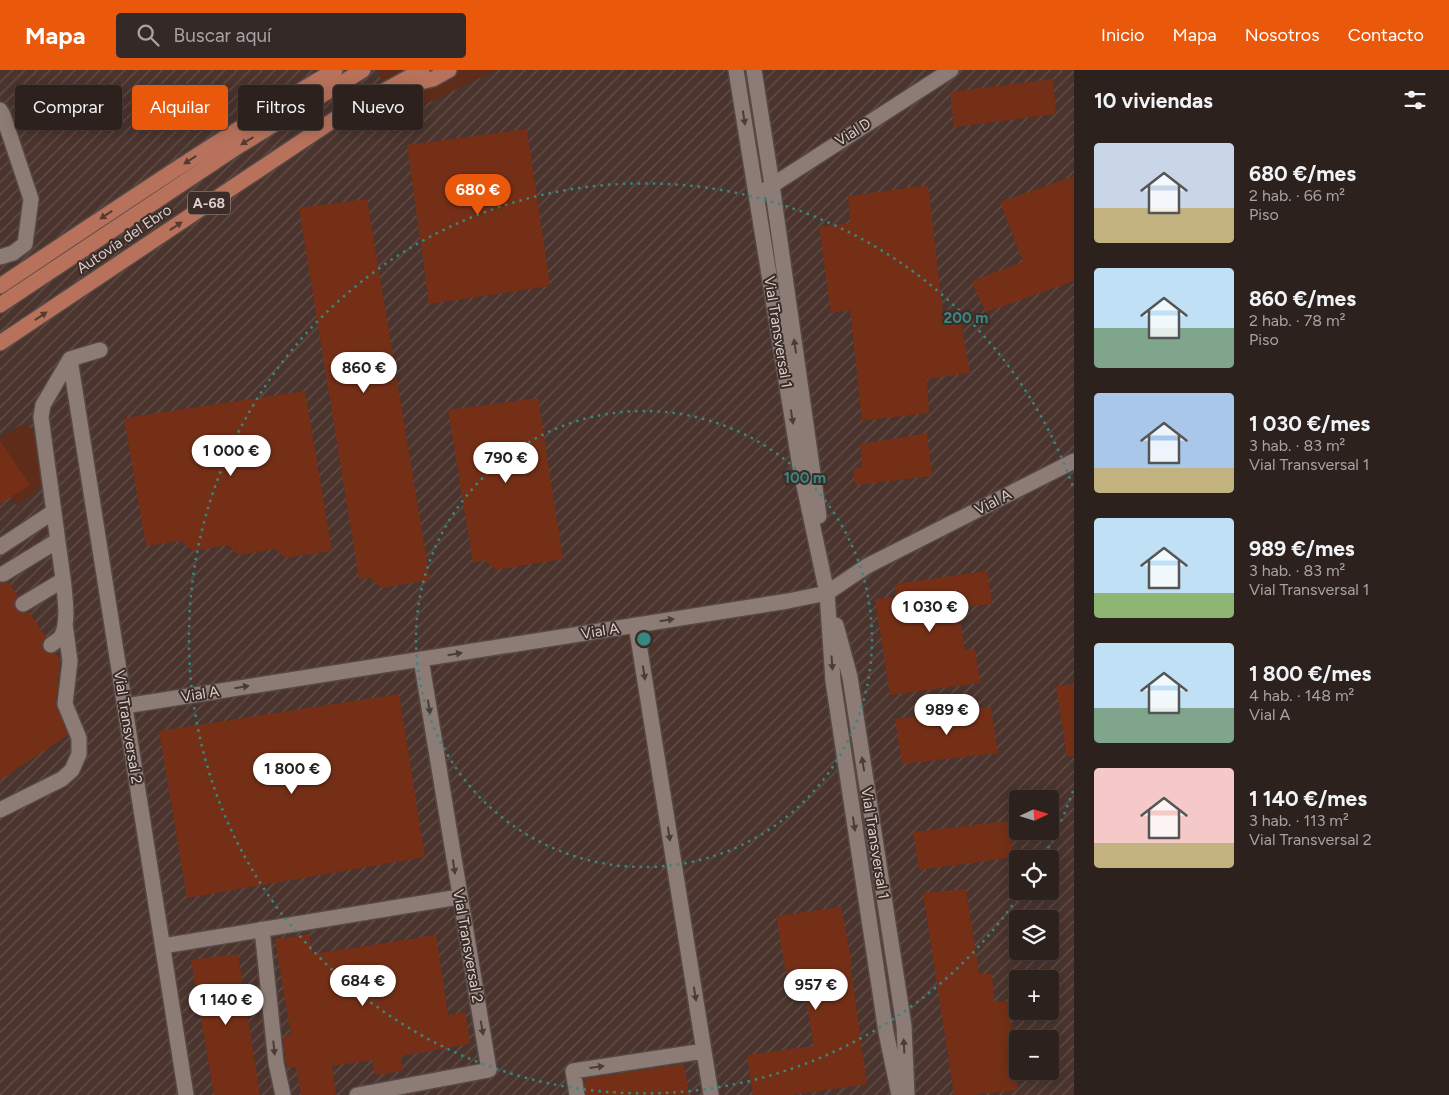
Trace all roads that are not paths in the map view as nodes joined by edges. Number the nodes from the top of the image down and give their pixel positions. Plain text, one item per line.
1 (335, 70) edge
2 (363, 70) edge
3 (422, 70) edge
4 (449, 70) edge
5 (736, 70) edge
6 (754, 70) edge
7 (951, 70) edge
8 (394, 85) edge
9 (407, 85) edge
10 (0, 110) edge
11 (333, 121) edge
12 (772, 185) junction
13 (756, 196) junction
14 (0, 258) edge
15 (0, 286) edge
16 (0, 305) edge
17 (0, 343) edge
18 (100, 350) dead end
19 (70, 359) junction
20 (1074, 461) edge
21 (53, 512) junction
22 (57, 541) junction
23 (0, 547) edge
24 (3, 574) dead end
25 (63, 580) junction
26 (827, 593) junction
27 (24, 604) dead end
28 (65, 622) junction
29 (636, 625) junction
30 (51, 645) dead end
31 (421, 659) junction
32 (125, 706) junction
33 (0, 810) edge
34 (459, 898) junction
35 (262, 929) junction
36 (163, 946) junction
37 (704, 1052) junction
38 (186, 1095) edge
39 (283, 1095) edge
40 (357, 1095) edge
41 (577, 1095) edge
42 (711, 1095) edge
43 (899, 1095) edge
44 (907, 1095) edge

1 -> 15 highway
2 -> 16 highway, Autovía del Ebro / A-68
3 - 8 highway, Autovía del Ebro / A-68
4 - 9 highway
5 -> 13 street, Vial Transversal 1
6 - 12 street, Vial Transversal 1
7 - 12 street, Vial D
10 - 14 street
17 -> 11 highway, Autovía del Ebro / A-68
12 - 13 street, Vial D
26 -> 12 street, Vial Transversal 1
13 -> 26 street, Vial Transversal 1
18 - 19 street
19 - 21 street
19 - 32 street, Vial Transversal 2
20 - 26 street, Vial A
21 - 22 street
21 - 23 street
22 - 24 street
22 - 25 street
25 - 27 street
25 - 28 street
29 -> 26 street, Vial A
26 -> 43 street, Vial Transversal 1
44 -> 26 street, Vial Transversal 1
28 - 30 street
28 - 33 street
31 -> 29 street, Vial A
29 -> 37 street
32 -> 31 street, Vial A
31 -> 34 street, Vial Transversal 2
32 - 36 street, Vial Transversal 2
34 - 35 street
34 -> 40 street, Vial Transversal 2
35 - 36 street
35 -> 39 street
36 - 38 street, Vial Transversal 2
41 -> 37 street
37 - 42 street

